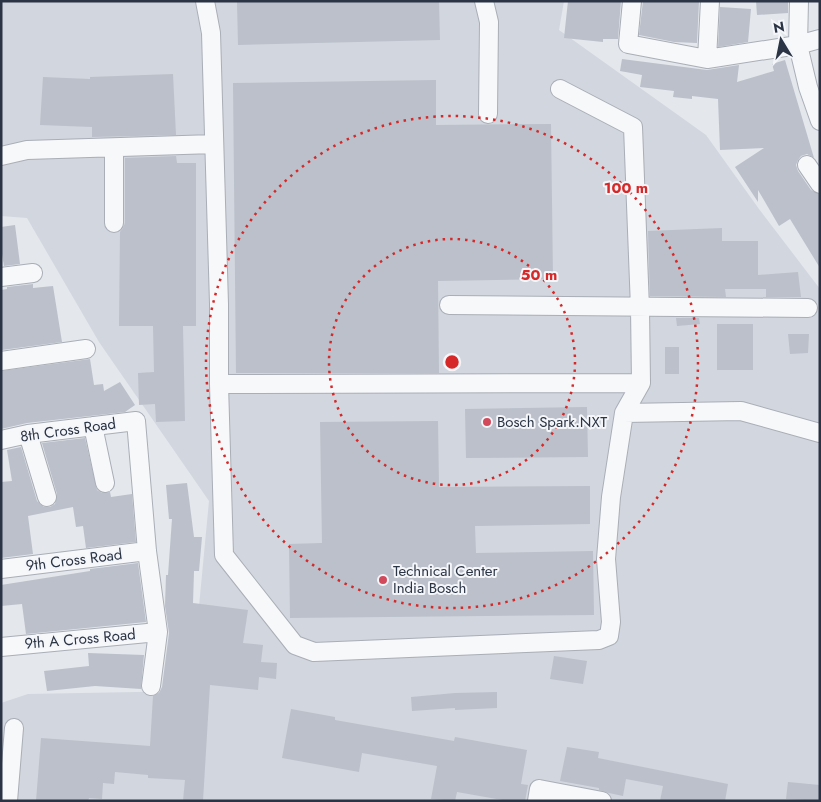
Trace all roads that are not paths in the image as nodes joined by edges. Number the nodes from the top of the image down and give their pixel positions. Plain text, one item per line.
1 (205, 1) edge
2 (484, 1) edge
3 (632, 1) edge
4 (710, 1) edge
5 (800, 1) edge
6 (820, 39) edge
7 (798, 45) junction
8 (707, 59) junction
9 (560, 89) dead end
10 (488, 114) dead end
11 (820, 122) edge
12 (214, 144) junction
13 (114, 148) junction
14 (1, 156) edge
15 (807, 165) dead end
16 (820, 184) edge
17 (114, 222) dead end
18 (33, 273) dead end
19 (1, 277) edge
20 (449, 305) dead end
21 (640, 308) junction
22 (808, 308) dead end
23 (86, 349) dead end
24 (1, 361) edge
25 (641, 383) junction
26 (219, 384) junction
27 (624, 413) junction
28 (93, 426) junction
29 (820, 432) edge
30 (28, 434) junction
31 (1, 440) edge
32 (105, 483) dead end
33 (46, 497) dead end
34 (147, 551) junction
35 (1, 569) edge
36 (158, 632) junction
37 (1, 647) edge
38 (151, 686) dead end
39 (14, 728) dead end
40 (8, 801) edge
41 (537, 801) edge
42 (602, 801) edge

1 - 12 street
2 - 10 street
3 - 8 street
4 - 8 street
5 - 7 street
6 - 7 street
7 - 8 street
7 - 11 street
9 - 21 street
12 - 13 street
12 - 26 street
13 - 14 street
13 - 17 street
15 - 16 street
18 - 19 street
20 - 21 street
21 - 22 street
21 - 25 street
23 - 24 street
25 - 26 street
25 - 27 street
26 - 27 street
27 - 29 street
28 - 30 street, 8th Cross Road
28 - 32 street
28 - 34 street, 8th Cross Road
30 - 31 street, 8th Cross Road
30 - 33 street
34 - 35 street, 9th Cross Road
34 - 36 street
36 - 37 street, 9th A Cross Road
36 - 38 street
39 - 40 street
41 - 42 street

